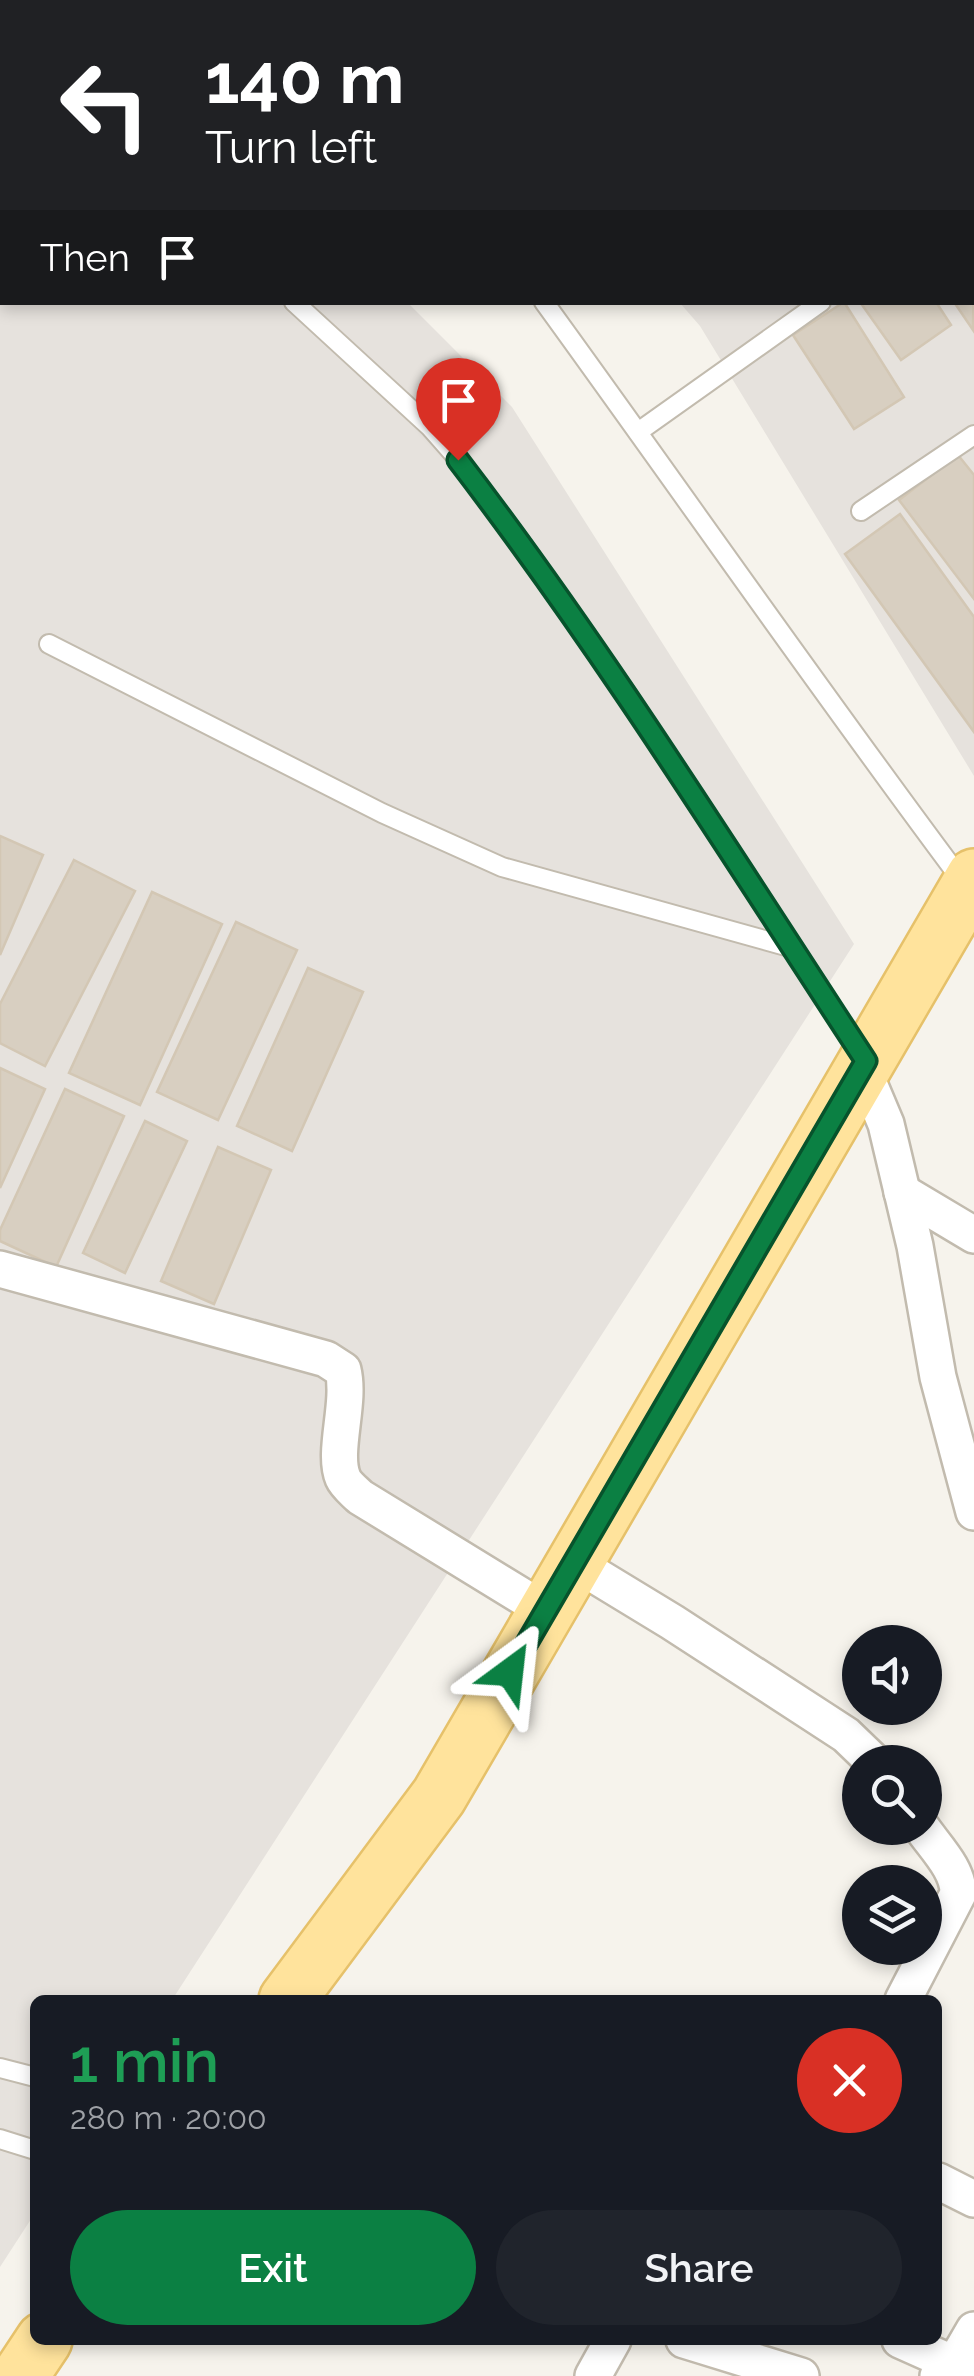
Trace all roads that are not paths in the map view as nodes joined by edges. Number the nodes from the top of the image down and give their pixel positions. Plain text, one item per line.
1 (297, 305) edge
2 (546, 305) edge
3 (817, 305) edge
4 (638, 432) junction
5 (974, 435) edge
6 (861, 511) dead end
7 (48, 644) dead end
8 (965, 905) edge
9 (793, 948) junction
10 (864, 1064) junction
11 (902, 1192) junction
12 (974, 1235) edge
13 (0, 1269) edge
14 (974, 1512) edge
15 (574, 1563) junction
16 (546, 1611) junction
17 (856, 1745) edge
18 (934, 1845) edge
19 (291, 1995) edge
20 (906, 1995) edge
21 (0, 2068) edge
22 (30, 2076) edge
23 (0, 2139) edge
24 (30, 2148) edge
25 (942, 2183) edge
26 (974, 2199) edge
27 (974, 2330) edge
28 (41, 2345) edge
29 (611, 2345) edge
30 (700, 2345) edge
31 (909, 2345) edge
32 (955, 2372) edge
33 (20, 2376) edge
34 (593, 2376) edge
35 (800, 2376) edge

1 - 9 lane
2 - 4 lane
3 - 4 lane
4 - 8 lane
5 - 6 lane
7 - 9 lane
8 - 10 main road
9 - 10 lane
10 - 11 street
10 - 15 main road
11 - 12 street
11 - 14 street
13 - 16 street
15 - 16 main road
15 - 17 street
16 - 19 main road
18 - 20 street
21 - 22 lane
23 - 24 lane
25 - 26 street
27 - 32 street
28 - 33 main road
29 - 34 street
30 - 35 street
31 - 32 street

